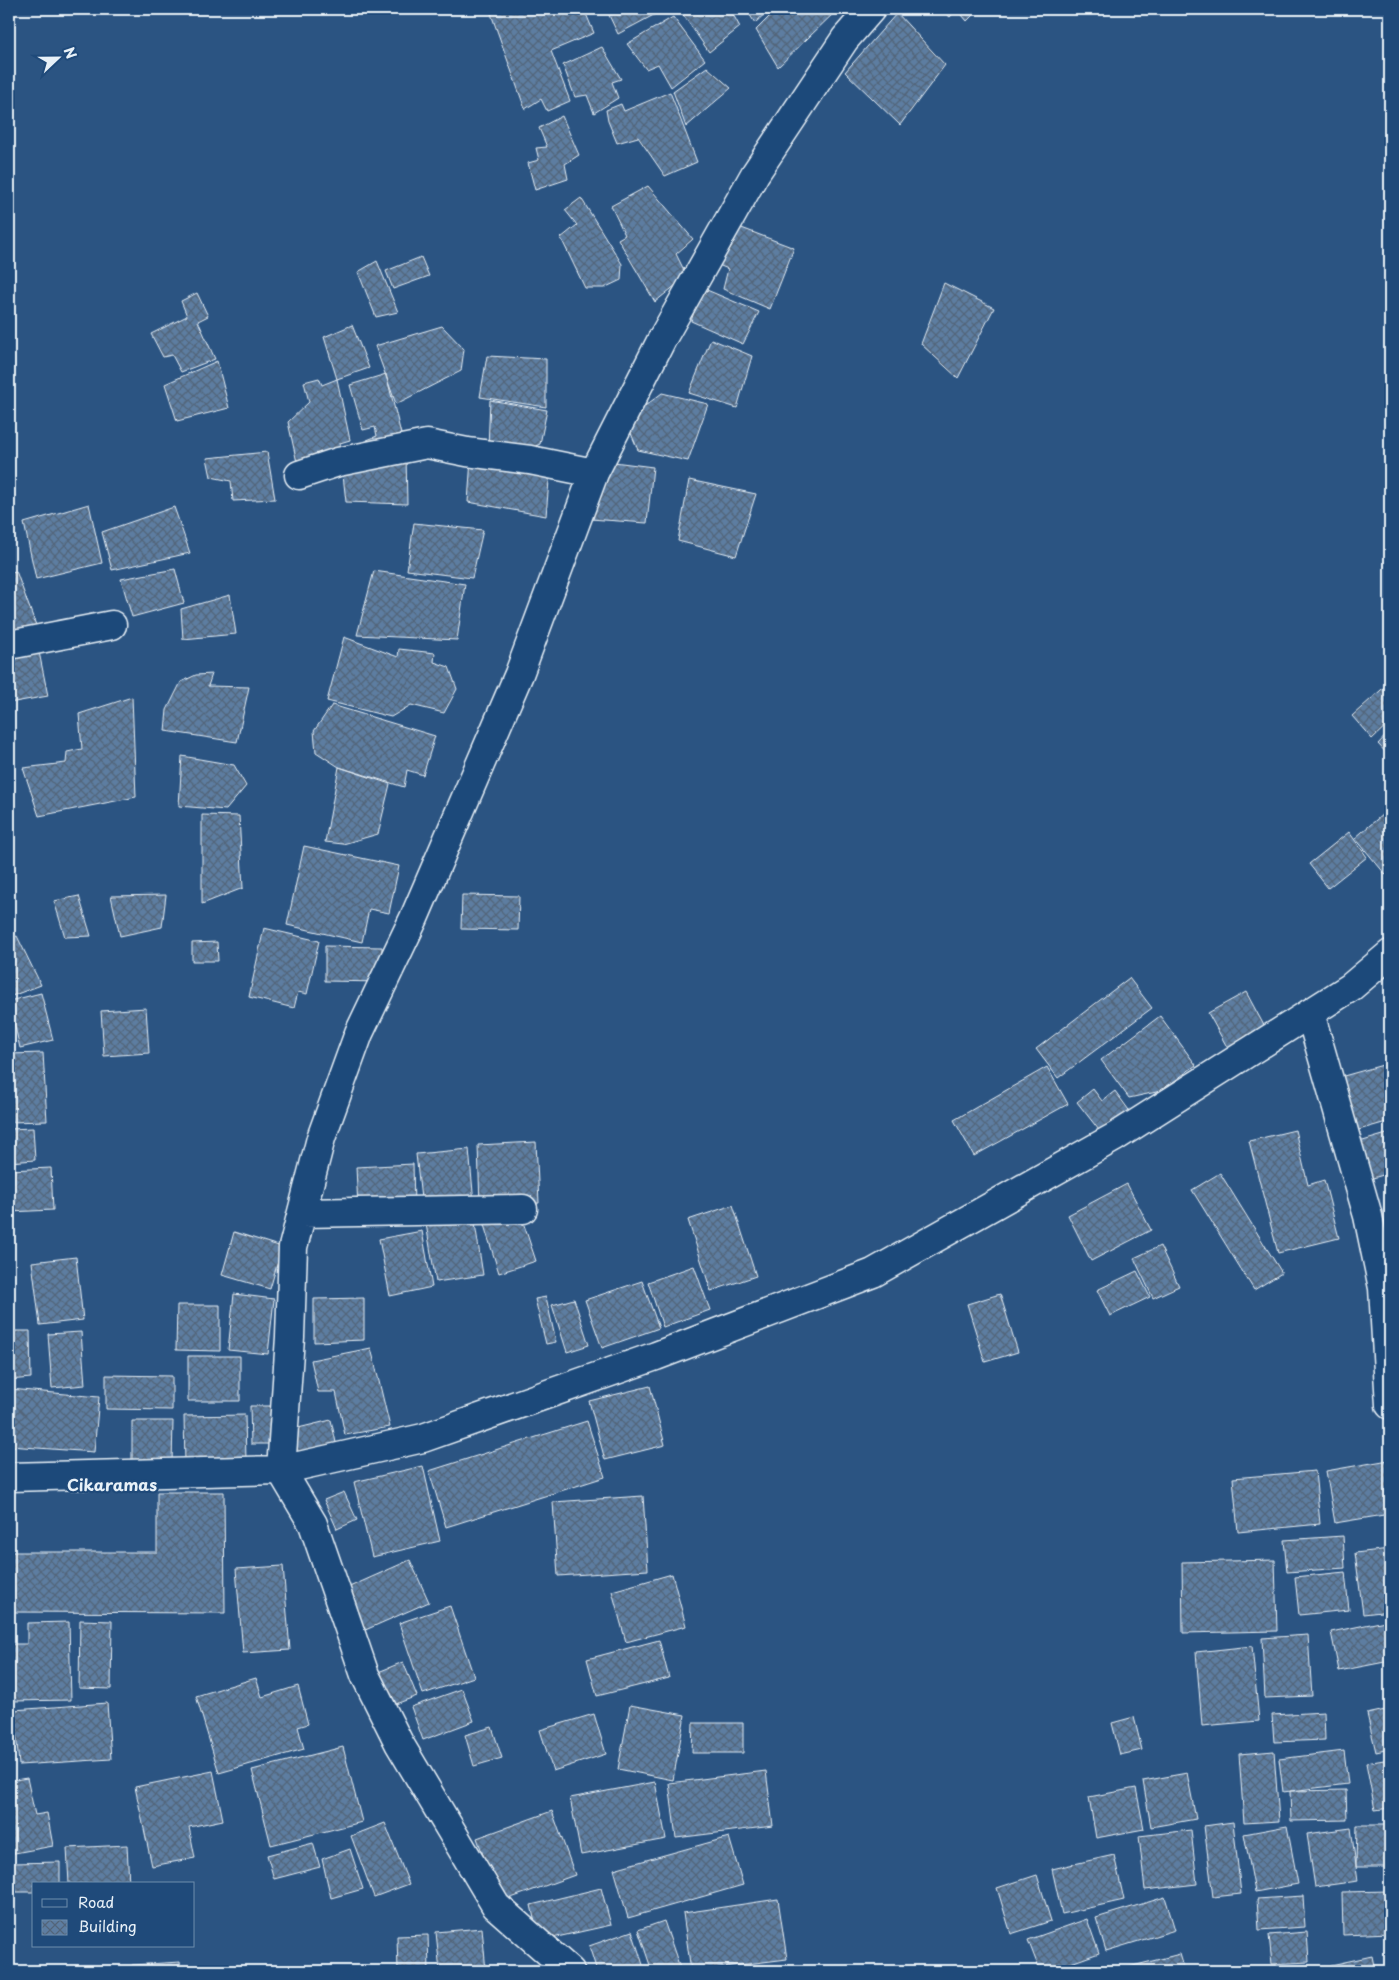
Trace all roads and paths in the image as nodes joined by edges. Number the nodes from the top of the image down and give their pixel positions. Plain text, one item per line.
1 (871, 9) edge
2 (594, 473) junction
3 (299, 475) dead end
4 (112, 625) dead end
5 (9, 645) edge
6 (1390, 954) edge
7 (1310, 1013) junction
8 (523, 1209) dead end
9 (302, 1213) junction
10 (1390, 1403) edge
11 (281, 1470) junction
12 (9, 1477) edge
13 (570, 1971) edge

1 - 2 street
2 - 3 street
2 - 9 street
4 - 5 street
6 - 7 street
7 - 10 street
7 - 11 street
8 - 9 street
9 - 11 street
11 - 12 street
11 - 13 street

